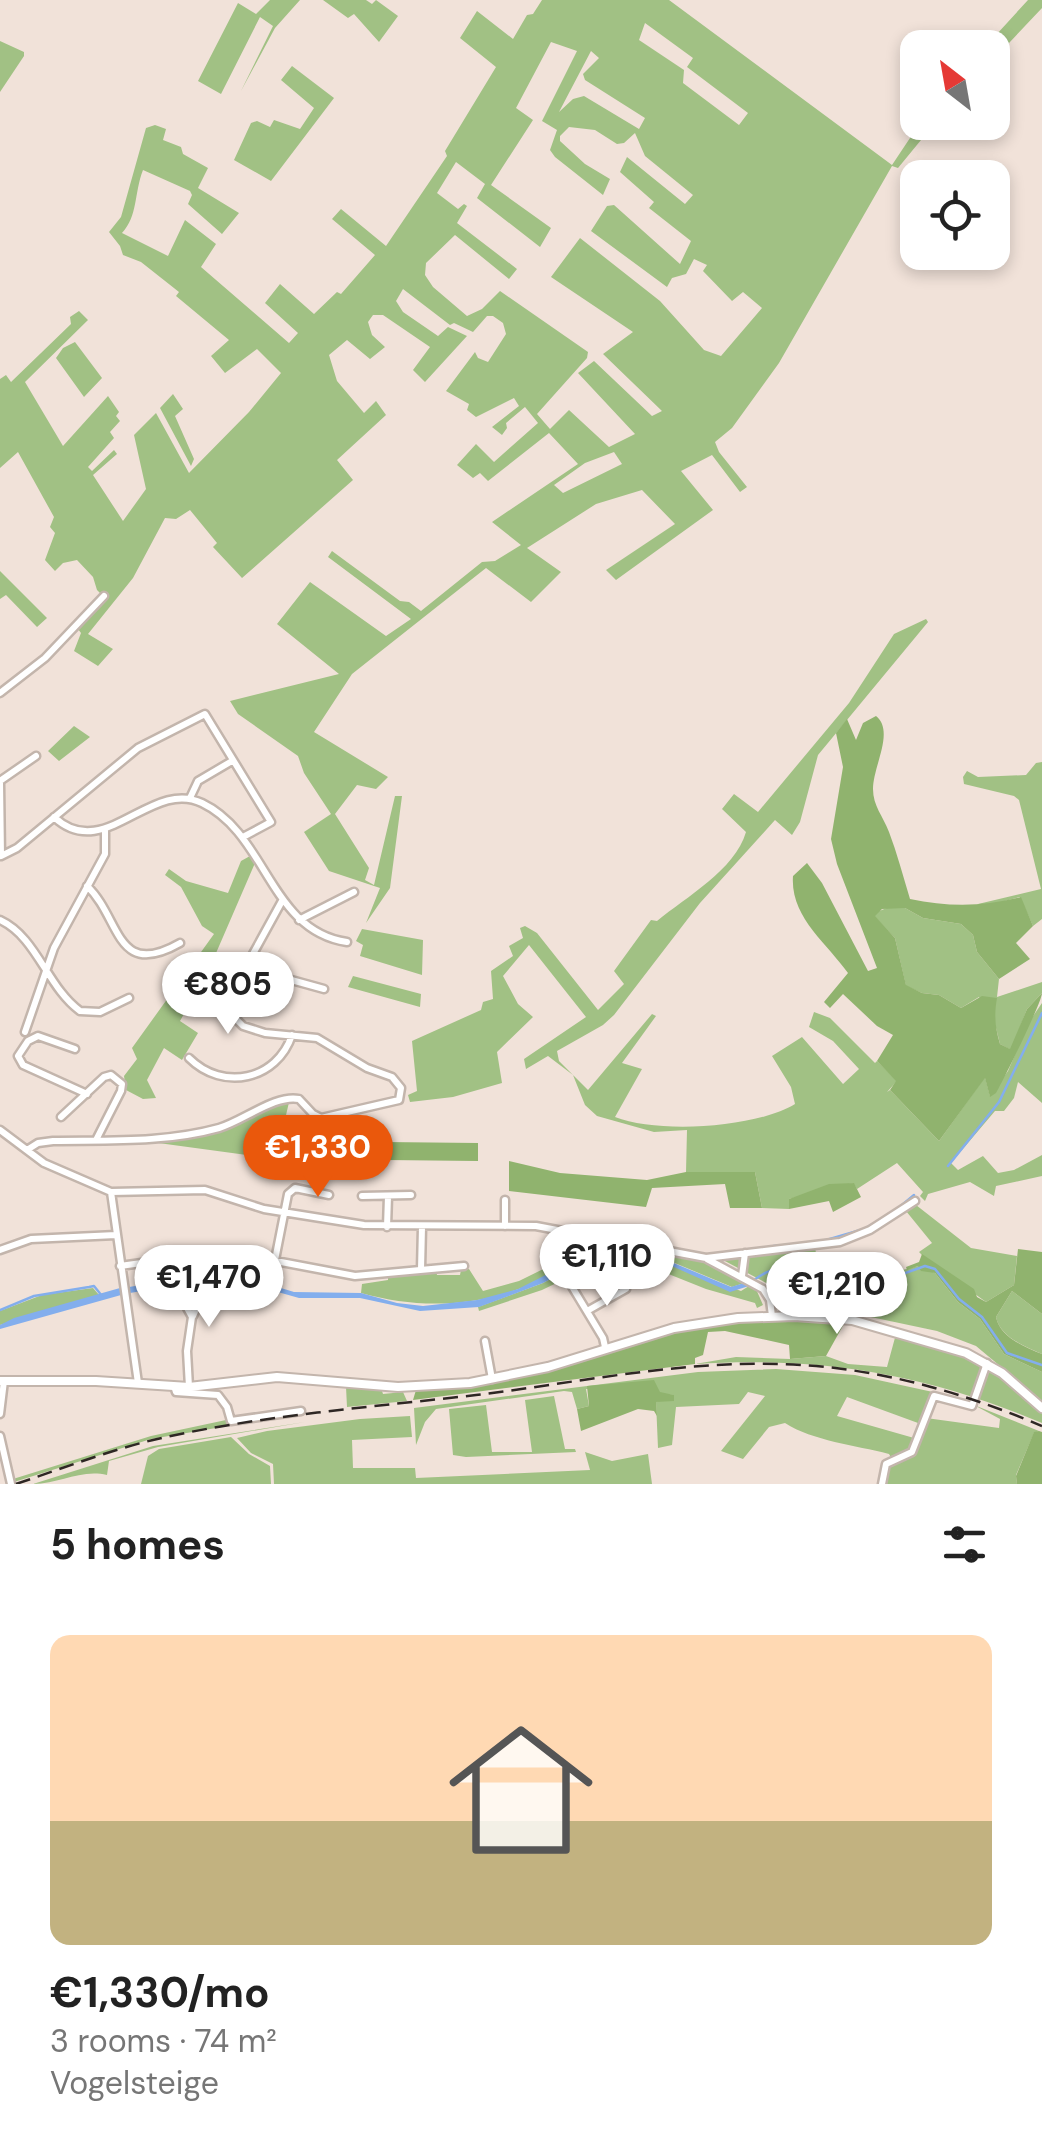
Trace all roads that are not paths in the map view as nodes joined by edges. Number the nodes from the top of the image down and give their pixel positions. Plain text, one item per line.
1 (104, 596) dead end
2 (0, 693) edge
3 (36, 756) dead end
4 (232, 762) junction
5 (0, 782) edge
6 (190, 798) junction
7 (54, 817) junction
8 (105, 830) junction
9 (243, 837) junction
10 (0, 858) edge
11 (87, 886) junction
12 (354, 892) dead end
13 (282, 901) junction
14 (0, 920) edge
15 (299, 920) junction
16 (347, 942) dead end
17 (180, 943) dead end
18 (248, 963) junction
19 (46, 970) junction
20 (324, 989) dead end
21 (129, 998) dead end
22 (25, 1032) dead end
23 (292, 1035) junction
24 (75, 1049) dead end
25 (189, 1058) dead end
26 (87, 1094) junction
27 (61, 1117) dead end
28 (0, 1130) edge
29 (96, 1140) junction
30 (27, 1150) junction
31 (112, 1192) junction
32 (329, 1195) dead end
33 (362, 1196) dead end
34 (388, 1196) junction
35 (411, 1196) dead end
36 (506, 1200) dead end
37 (915, 1200) dead end
38 (284, 1213) junction
39 (505, 1226) junction
40 (387, 1227) junction
41 (422, 1227) junction
42 (116, 1235) junction
43 (0, 1250) edge
44 (745, 1252) junction
45 (706, 1258) junction
46 (275, 1260) junction
47 (614, 1264) dead end
48 (120, 1266) junction
49 (464, 1266) dead end
50 (421, 1269) junction
51 (744, 1277) junction
52 (207, 1284) dead end
53 (572, 1285) dead end
54 (174, 1286) dead end
55 (588, 1311) junction
56 (772, 1316) junction
57 (192, 1317) junction
58 (485, 1342) dead end
59 (605, 1347) junction
60 (988, 1363) junction
61 (492, 1380) junction
62 (2, 1381) edge
63 (138, 1383) junction
64 (174, 1386) junction
65 (188, 1388) junction
66 (1042, 1408) edge
67 (301, 1411) dead end
68 (0, 1414) edge
69 (0, 1436) edge
70 (11, 1484) edge
71 (882, 1484) edge

1 - 2 street
3 - 5 street
4 - 6 street
4 - 7 street
4 - 9 street
5 - 10 street
6 - 8 street
6 - 9 street
7 - 8 street
7 - 10 street
8 - 11 street
9 - 13 street
11 - 17 street
11 - 19 street
12 - 15 street
13 - 15 street
13 - 18 street
14 - 19 street
15 - 16 street
18 - 20 street
18 - 23 street
19 - 21 street
19 - 22 street
23 - 25 street
23 - 29 street
24 - 26 street
26 - 27 street
26 - 29 street
28 - 30 street
29 - 30 street
30 - 31 street
31 - 38 street
31 - 42 street
32 - 38 street
33 - 34 street
34 - 35 street
34 - 40 street
36 - 39 street
37 - 44 street
38 - 40 street
38 - 46 street
39 - 41 street
39 - 45 street
40 - 41 street
41 - 50 street
42 - 43 street
42 - 48 street
44 - 45 street
44 - 51 street
45 - 51 street
46 - 48 street
46 - 50 street
47 - 55 street
48 - 63 street
49 - 50 street
51 - 56 street
52 - 57 street
53 - 55 street
54 - 57 street
55 - 59 street
56 - 59 main road
56 - 60 main road
57 - 65 street
58 - 61 street
59 - 61 main road
60 - 66 main road
60 - 71 street
61 - 65 main road
62 - 63 main road
62 - 68 street
63 - 64 main road
64 - 65 main road
64 - 67 street
69 - 70 street

